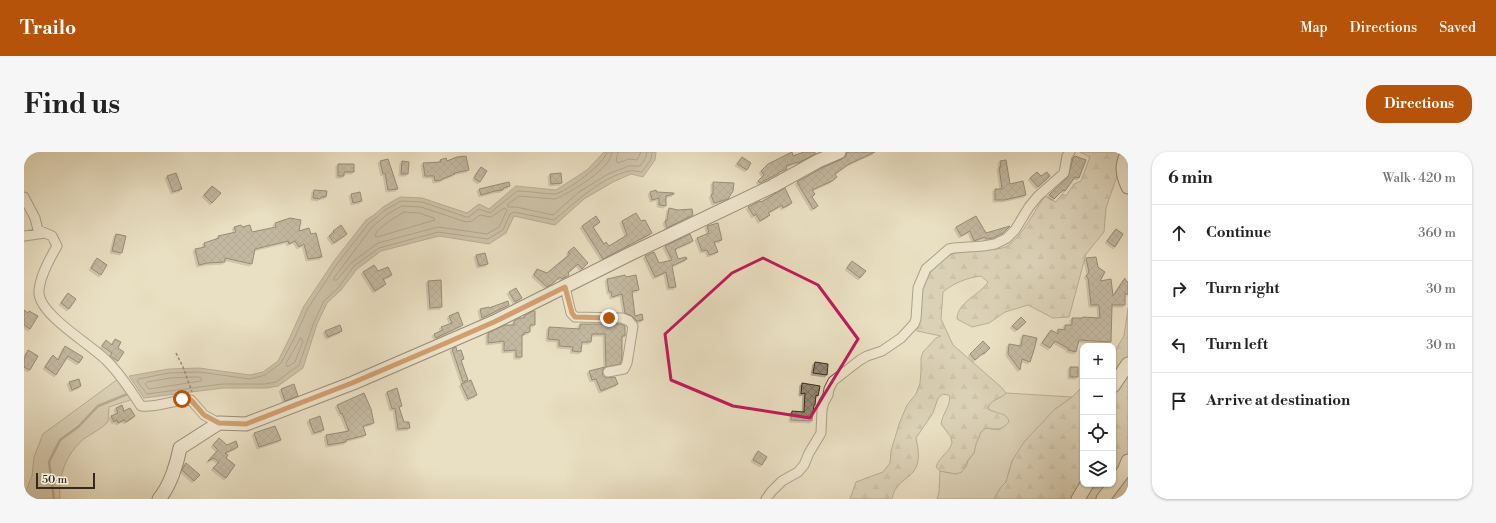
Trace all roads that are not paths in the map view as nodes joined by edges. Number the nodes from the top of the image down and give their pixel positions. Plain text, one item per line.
1 (839, 152) edge
2 (1070, 152) edge
3 (1128, 152) edge
4 (1128, 187) edge
5 (24, 197) edge
6 (45, 233) junction
7 (24, 236) edge
8 (565, 287) junction
9 (1128, 364) edge
10 (608, 372) dead end
11 (1116, 382) edge
12 (219, 423) junction
13 (1128, 461) edge
14 (1085, 487) edge
15 (159, 499) edge
16 (766, 499) edge
17 (1078, 499) edge
18 (1103, 499) edge

1 - 8 street
2 - 16 street
3 - 4 street
5 - 6 street
6 - 7 street
6 - 12 street
8 - 10 street
8 - 12 street
9 - 11 street
12 - 15 street
13 - 18 street
14 - 17 street

